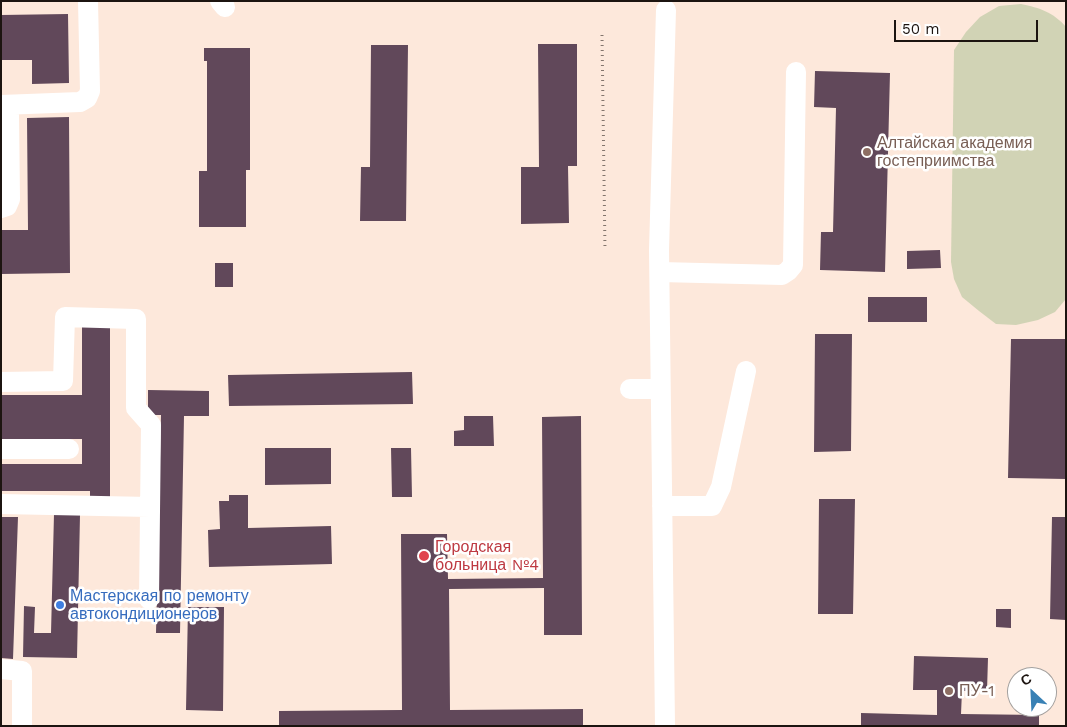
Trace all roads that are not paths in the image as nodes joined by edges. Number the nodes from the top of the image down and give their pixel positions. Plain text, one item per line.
1 (88, 1) edge
2 (666, 10) dead end
3 (796, 72) dead end
4 (4, 105) edge
5 (1, 208) edge
6 (660, 272) junction
7 (746, 371) dead end
8 (1, 382) edge
9 (630, 389) dead end
10 (660, 389) junction
11 (1, 449) edge
12 (69, 449) dead end
13 (1, 504) edge
14 (662, 506) junction
15 (150, 507) junction
16 (149, 599) dead end
17 (1, 669) edge
18 (22, 726) edge
19 (665, 726) edge

1 - 4 street
2 - 6 street
3 - 6 street
4 - 5 street
6 - 10 street
7 - 14 street
8 - 15 street
9 - 10 street
10 - 14 street
11 - 12 street
13 - 15 street
14 - 19 street
15 - 16 street
17 - 18 street

